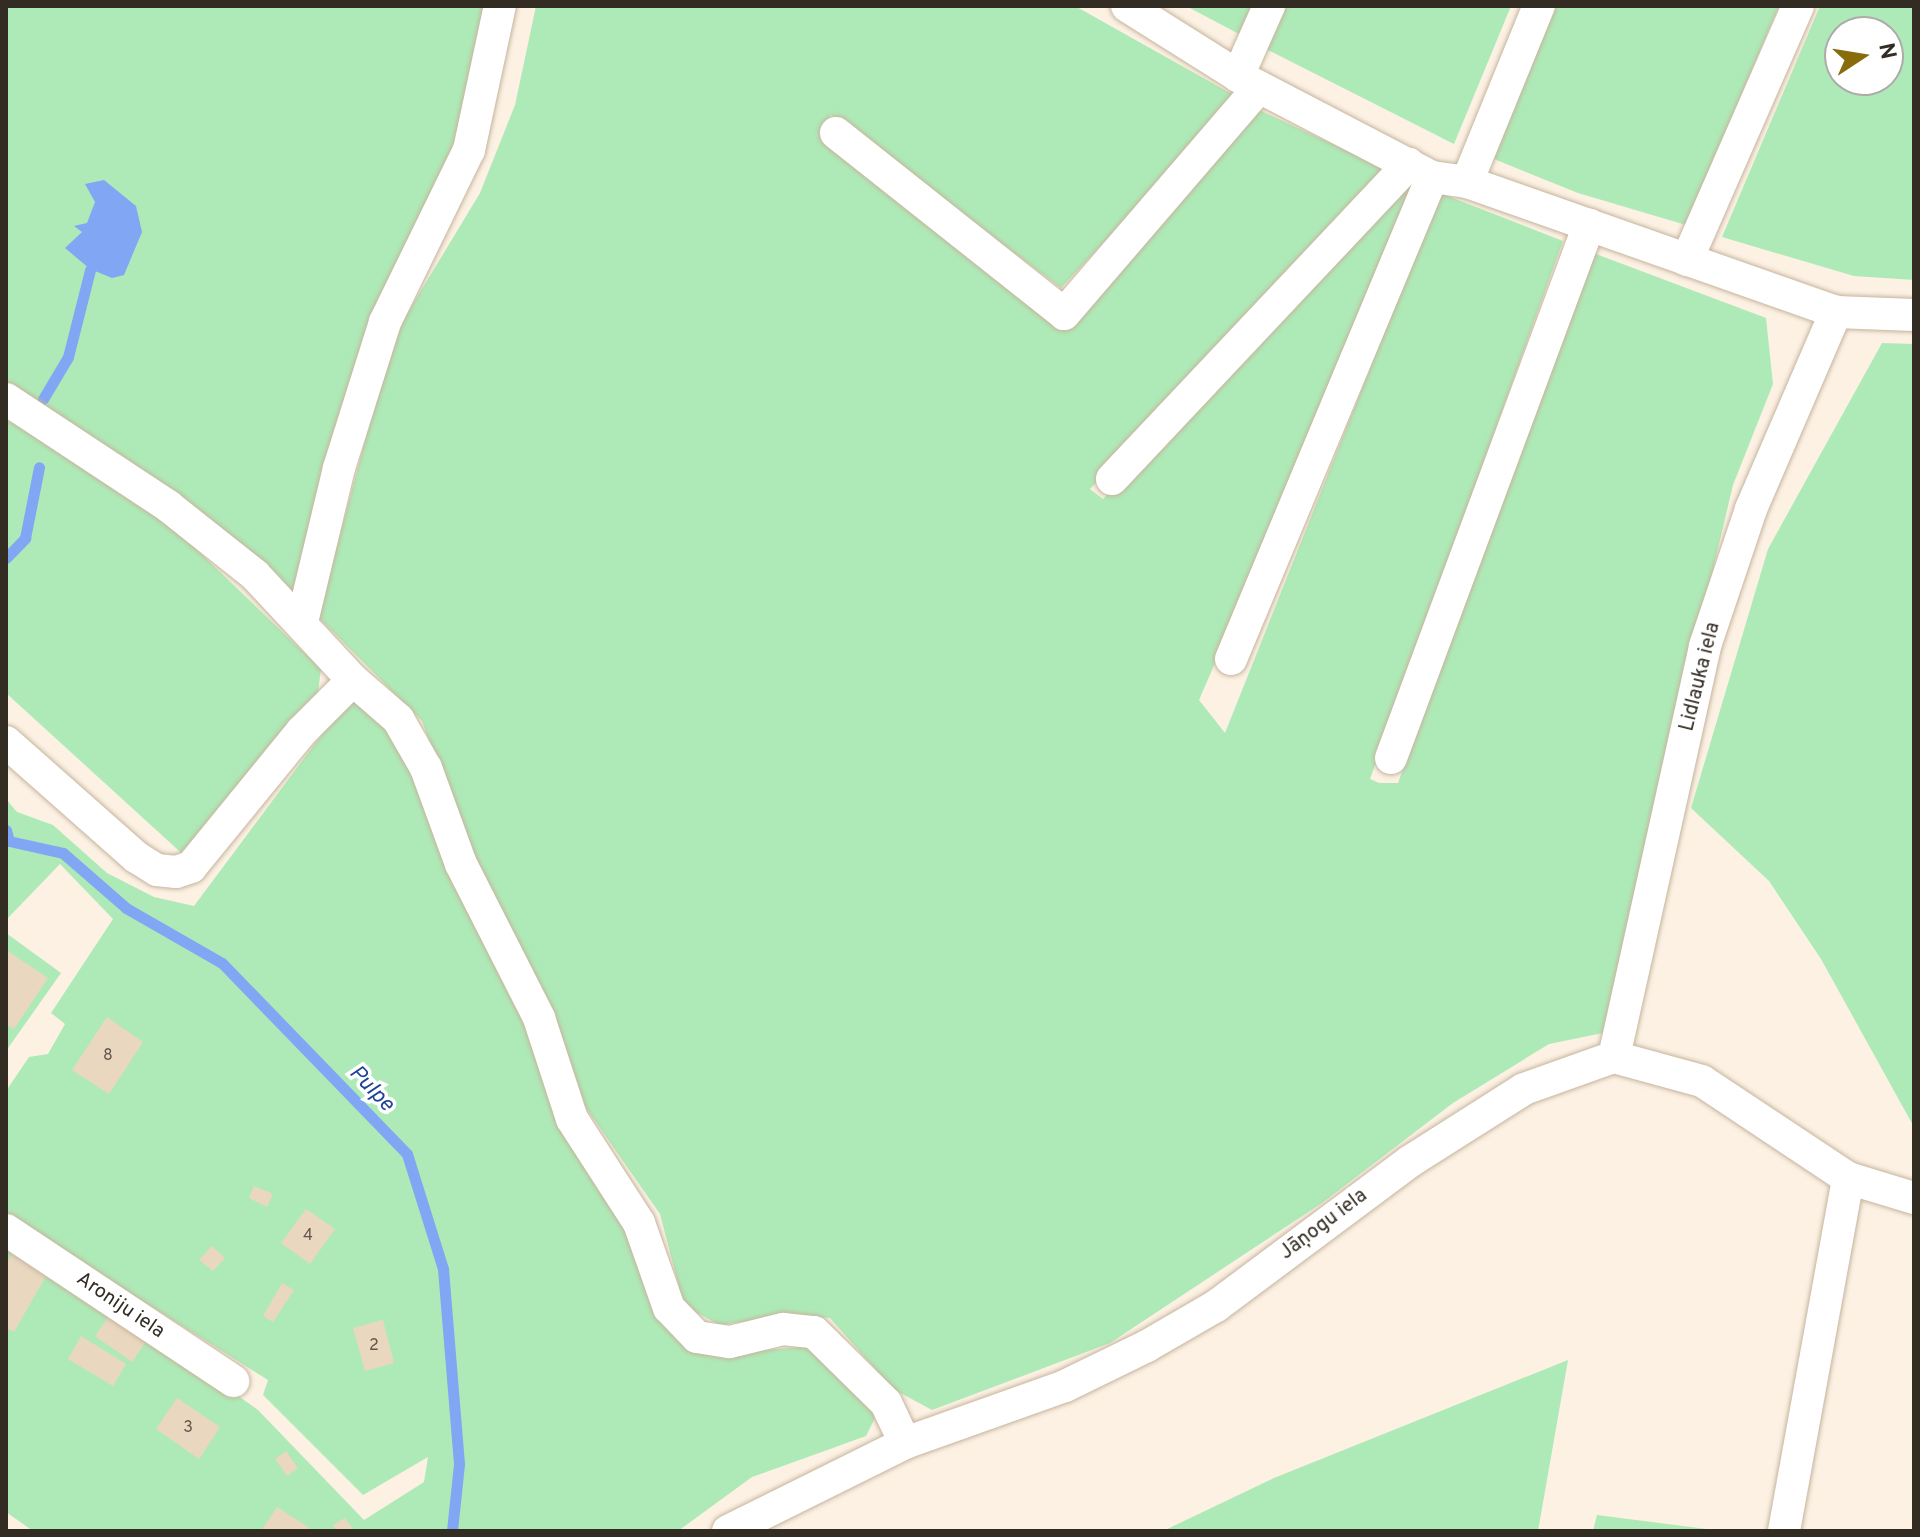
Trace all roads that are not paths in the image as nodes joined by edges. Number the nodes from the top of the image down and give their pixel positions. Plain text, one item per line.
1 (500, 6) edge
2 (1127, 6) edge
3 (1269, 6) edge
4 (1539, 6) edge
5 (1798, 6) edge
6 (1249, 81) junction
7 (836, 133) dead end
8 (1420, 171) junction
9 (1467, 182) junction
10 (1589, 225) junction
11 (1687, 260) junction
12 (1836, 312) junction
13 (1914, 315) edge
14 (6, 399) edge
15 (1112, 479) dead end
16 (302, 622) junction
17 (1231, 659) dead end
18 (353, 680) junction
19 (6, 742) edge
20 (1391, 758) dead end
21 (1614, 1057) junction
22 (1848, 1178) junction
23 (1914, 1198) edge
24 (6, 1230) edge
25 (233, 1381) dead end
26 (905, 1443) junction
27 (728, 1531) edge
28 (1784, 1531) edge

1 - 16 street
2 - 6 street
3 - 6 street
4 - 9 street
5 - 11 street
6 - 7 street
6 - 8 street
8 - 9 street
8 - 15 street
8 - 17 street
9 - 10 street
10 - 11 street
10 - 20 street
11 - 12 street
12 - 13 street
12 - 21 street, Lidlauka iela
14 - 16 street
16 - 18 street
18 - 19 street
18 - 26 street
21 - 22 street
21 - 26 street, Jāņogu iela
22 - 23 street
22 - 28 street
24 - 25 street, Aroniju iela
26 - 27 street, Jāņogu iela

